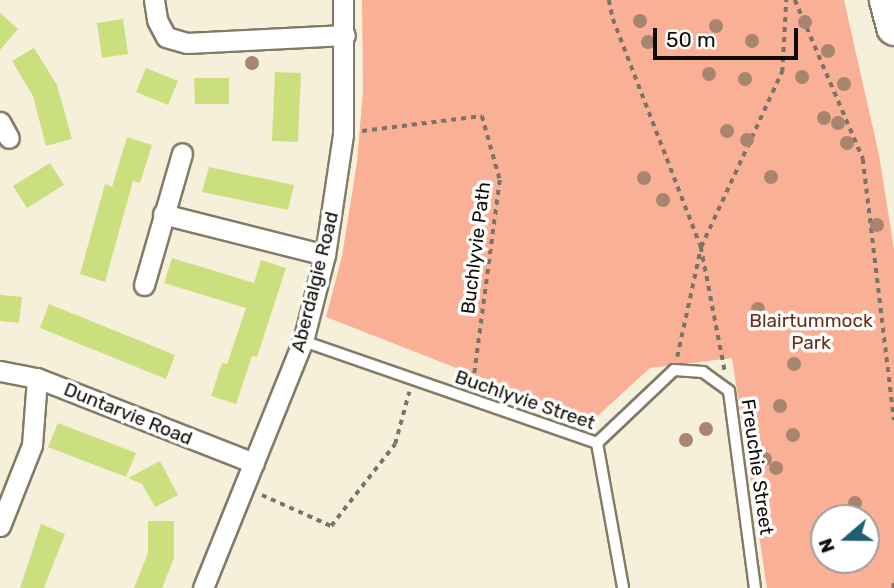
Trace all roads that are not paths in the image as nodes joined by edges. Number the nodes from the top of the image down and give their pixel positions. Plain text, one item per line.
1 (154, 0) edge
2 (344, 0) edge
3 (887, 0) edge
4 (894, 27) edge
5 (345, 35) junction
6 (182, 153) dead end
7 (163, 214) junction
8 (325, 255) junction
9 (144, 285) dead end
10 (303, 341) junction
11 (0, 371) edge
12 (37, 378) junction
13 (597, 443) junction
14 (254, 463) junction
15 (0, 526) edge
16 (203, 588) edge
17 (623, 588) edge
18 (755, 588) edge

1 - 5 street
2 - 5 street, Aberdalgie Road
3 - 4 highway
5 - 8 street, Aberdalgie Road
6 - 7 street
7 - 8 street
7 - 9 street
8 - 10 street, Aberdalgie Road
10 - 13 lane, Buchlyvie Street
10 - 14 street, Aberdalgie Road
11 - 12 street, Duntarvie Road
12 - 14 street, Duntarvie Road
12 - 15 street
13 - 17 lane, Buchlyvie Street
13 - 18 lane, Freuchie Street
14 - 16 street, Aberdalgie Road

